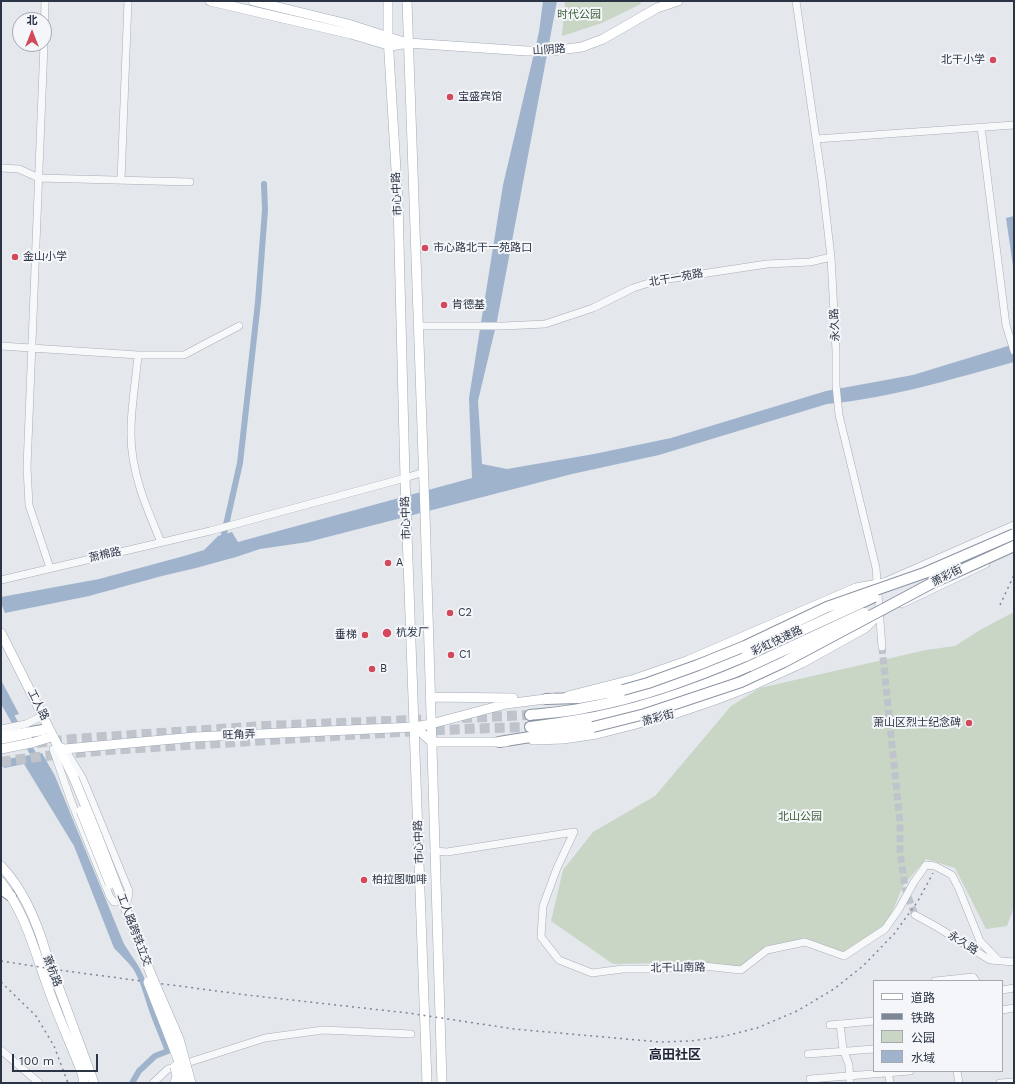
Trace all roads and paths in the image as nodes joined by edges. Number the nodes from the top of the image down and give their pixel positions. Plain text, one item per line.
1 (45, 1) edge
2 (128, 1) edge
3 (210, 1) edge
4 (253, 1) edge
5 (388, 1) edge
6 (407, 1) edge
7 (678, 1) edge
8 (796, 1) edge
9 (45, 12) edge
10 (388, 41) junction
11 (408, 43) junction
12 (44, 52) edge
13 (1014, 125) edge
14 (981, 127) junction
15 (816, 139) junction
16 (1, 168) edge
17 (39, 178) junction
18 (121, 180) junction
19 (190, 182) dead end
20 (831, 257) junction
21 (239, 326) dead end
22 (419, 326) junction
23 (1, 346) edge
24 (32, 348) junction
25 (1014, 351) edge
26 (138, 355) junction
27 (424, 472) junction
28 (405, 478) junction
29 (1014, 525) edge
30 (1014, 534) edge
31 (998, 538) dead end
32 (161, 542) junction
33 (1014, 545) edge
34 (1003, 548) dead end
35 (50, 568) junction
36 (930, 571) junction
37 (1, 580) edge
38 (934, 582) junction
39 (878, 585) junction
40 (880, 614) junction
41 (1, 633) edge
42 (1, 646) edge
43 (882, 647) tunnel mouth
44 (430, 697) junction
45 (546, 699) junction
46 (530, 715) tunnel mouth
47 (38, 718) junction
48 (431, 724) junction
49 (415, 727) junction
50 (530, 727) tunnel mouth
51 (1, 729) edge
52 (29, 734) junction
53 (46, 734) junction
54 (1, 737) edge
55 (1, 742) edge
56 (432, 742) junction
57 (498, 742) junction
58 (58, 747) junction
59 (1, 749) edge
60 (72, 778) junction
61 (434, 851) junction
62 (1, 866) edge
63 (1, 882) edge
64 (1, 889) edge
65 (12, 896) junction
66 (915, 915) tunnel mouth
67 (998, 960) junction
68 (1014, 962) edge
69 (945, 980) edge
70 (975, 980) edge
71 (1014, 988) edge
72 (1003, 990) edge
73 (1014, 1008) edge
74 (1003, 1010) edge
75 (873, 1021) edge
76 (840, 1024) junction
77 (830, 1025) dead end
78 (411, 1034) dead end
79 (170, 1042) junction
80 (873, 1049) edge
81 (1, 1050) edge
82 (844, 1052) junction
83 (808, 1054) dead end
84 (888, 1072) edge
85 (957, 1072) edge
86 (810, 1079) dead end
87 (850, 1080) edge
88 (94, 1082) edge
89 (1014, 1082) edge
90 (39, 1083) edge
91 (84, 1083) edge
92 (153, 1083) edge
93 (175, 1083) edge
94 (184, 1083) edge
95 (192, 1083) edge
96 (427, 1083) edge
97 (442, 1083) edge
98 (890, 1083) edge
99 (959, 1083) edge
100 (1000, 1083) edge

1 - 9 street
2 - 18 street
3 - 10 main road, 山阴路
4 - 10 main road, 山阴路
5 - 10 main road, 市心中路
6 - 11 main road, 市心中路
7 - 11 main road, 山阴路
8 - 15 street, 永久路
10 - 11 main road, 山阴路
10 - 28 main road, 市心中路
11 - 22 main road, 市心中路
12 - 17 street
13 - 14 street
14 - 15 street
14 - 25 street
15 - 20 street, 永久路
16 - 17 street
17 - 18 street
17 - 24 street
18 - 19 street
20 - 22 street, 北干一苑路
20 - 39 street, 永久路
21 - 26 street
22 - 27 main road, 市心中路
23 - 24 street
24 - 26 street
24 - 35 street
26 - 32 street
27 - 28 street
27 - 44 main road, 市心中路
28 - 32 street, 萧棉路
28 - 49 main road, 市心中路
29 - 39 street
30 - 36 highway, 彩虹快速路, bridge
31 - 39 main road, 萧彩街
32 - 35 street, 萧棉路
33 - 38 highway, 彩虹快速路, bridge
33 - 40 street
34 - 40 main road, 萧彩街
35 - 37 street, 萧棉路
36 - 45 highway, bridge
36 - 46 highway, 彩虹快速路, bridge
38 - 50 highway, 彩虹快速路, bridge
38 - 57 highway, bridge
39 - 40 street, 永久路
39 - 45 main road, 萧彩街
40 - 43 street, 永久路
40 - 57 main road, 萧彩街
41 - 58 main road, 工人路
42 - 47 main road, 工人路
44 - 45 main road, 萧彩街
44 - 48 main road, 市心中路
45 - 48 main road, 萧彩街
47 - 52 street
47 - 53 main road, 工人路
48 - 49 main road, 萧彩街
48 - 56 main road, 市心中路
49 - 56 main road
49 - 58 main road, 旺角弄
49 - 96 main road, 市心中路
51 - 52 street
52 - 53 highway
52 - 54 highway
52 - 55 main road
52 - 59 main road, bridge
53 - 58 main road, 工人路
56 - 57 main road, 萧彩街
56 - 61 main road, 市心中路
58 - 58 street
58 - 60 main road, 工人路
60 - 79 main road, 工人路跨铁立交, bridge
60 - 95 main road, 工人路跨铁立交, bridge
61 - 67 street, 北干山南路
61 - 97 main road, 市心中路
62 - 88 main road, 萧杭路
63 - 65 main road, 萧杭路
64 - 65 highway
65 - 91 main road, 萧杭路
66 - 67 street, 永久路
67 - 68 street, 永久路
69 - 70 street
71 - 72 street
73 - 74 street
75 - 76 street
76 - 77 street
76 - 82 street
78 - 92 street
79 - 93 main road, bridge
79 - 94 main road, 工人路跨铁立交, bridge
80 - 82 street
81 - 90 street
82 - 83 street
82 - 87 street
84 - 87 street
84 - 98 street
85 - 99 street
86 - 87 street
89 - 100 street

